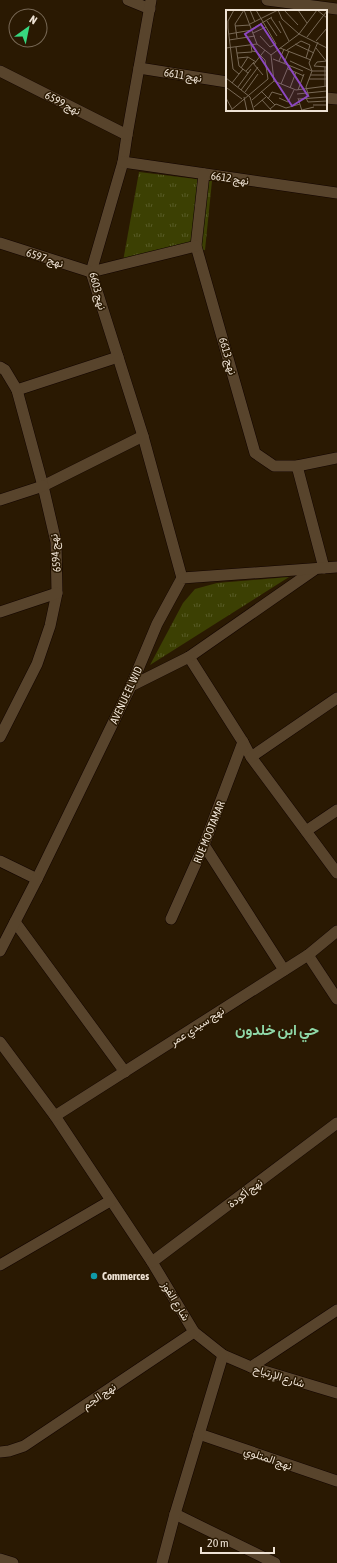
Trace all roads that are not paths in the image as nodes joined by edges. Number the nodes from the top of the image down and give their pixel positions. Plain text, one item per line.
1 (128, 0) edge
2 (267, 0) edge
3 (151, 5) edge
4 (337, 9) edge
5 (140, 68) junction
6 (0, 71) edge
7 (226, 82) edge
8 (327, 98) edge
9 (337, 99) edge
10 (127, 135) junction
11 (123, 162) junction
12 (204, 174) junction
13 (337, 193) edge
14 (0, 243) edge
15 (196, 246) junction
16 (91, 272) junction
17 (118, 357) junction
18 (2, 369) edge
19 (17, 390) junction
20 (143, 436) junction
21 (337, 458) edge
22 (297, 466) junction
23 (43, 486) junction
24 (0, 500) edge
25 (337, 567) edge
26 (319, 568) junction
27 (182, 578) junction
28 (57, 593) junction
29 (0, 612) edge
30 (189, 657) junction
31 (131, 686) junction
32 (337, 698) edge
33 (0, 737) edge
34 (243, 742) junction
35 (251, 757) junction
36 (337, 810) edge
37 (306, 831) junction
38 (204, 845) junction
39 (0, 861) edge
40 (337, 873) edge
41 (37, 879) junction
42 (171, 920) dead end
43 (15, 922) junction
44 (337, 931) edge
45 (0, 952) edge
46 (308, 955) junction
47 (284, 970) junction
48 (337, 999) edge
49 (0, 1042) edge
50 (125, 1072) junction
51 (55, 1116) junction
52 (337, 1123) edge
53 (110, 1201) junction
54 (152, 1262) junction
55 (0, 1265) edge
56 (337, 1310) edge
57 (194, 1332) junction
58 (223, 1355) junction
59 (251, 1367) junction
60 (337, 1393) edge
61 (199, 1434) junction
62 (0, 1452) edge
63 (337, 1481) edge
64 (175, 1514) junction
65 (0, 1559) edge
66 (13, 1563) edge
67 (162, 1563) edge
68 (275, 1563) edge

1 - 3 street
2 - 4 street
3 - 5 street, نهج 6603
5 - 7 street, نهج 6611
5 - 10 street, نهج 6603
6 - 10 street, نهج 6599
8 - 9 street
10 - 11 street, نهج 6603
11 - 12 street, نهج 6612
11 - 16 street, نهج 6603
12 - 13 street, نهج 6612
12 - 15 street, نهج 6613
14 - 16 street, نهج 6597
15 - 16 street
15 - 22 street, نهج 6613
16 - 17 street, نهج 6603
17 - 19 street
17 - 20 street, نهج 6603
18 - 19 street, نهج 6594
19 - 23 street, نهج 6594
20 - 23 street
20 - 27 street, نهج 6603
21 - 22 street, نهج 6613
22 - 26 street
23 - 24 street
23 - 28 street, نهج 6594
25 - 26 street
26 - 27 street
26 - 30 street
27 - 31 street, AVENUE EL WID
28 - 29 street
28 - 33 street, نهج 6594
30 - 31 street
30 - 34 street
31 - 41 street, AVENUE EL WID
32 - 35 street
34 - 35 street
34 - 38 street, RUE MOOTAMAR
35 - 37 street
36 - 37 street
37 - 40 street
38 - 42 street, RUE MOOTAMAR
38 - 47 street
39 - 41 street
41 - 43 street, AVENUE EL WID
43 - 45 street, AVENUE EL WID
43 - 50 street
44 - 46 street, نهج سيدي عمر
46 - 47 street, نهج سيدي عمر
46 - 48 street
47 - 50 street, نهج سيدي عمر
49 - 51 street, شارع الفوز
50 - 51 street, نهج سيدي عمر
51 - 53 street, شارع الفوز
52 - 54 street, نهج أكودة
53 - 54 street, شارع الفوز
53 - 55 street
54 - 57 street, شارع الفوز
56 - 59 street
57 - 58 street, شارع الفوز
57 - 62 street, نهج الجم
58 - 59 street, شارع الإرتياح
58 - 61 street
59 - 60 street, شارع الإرتياح
61 - 63 street, نهج المتلوي
61 - 64 street
64 - 67 street
64 - 68 street
65 - 66 street

